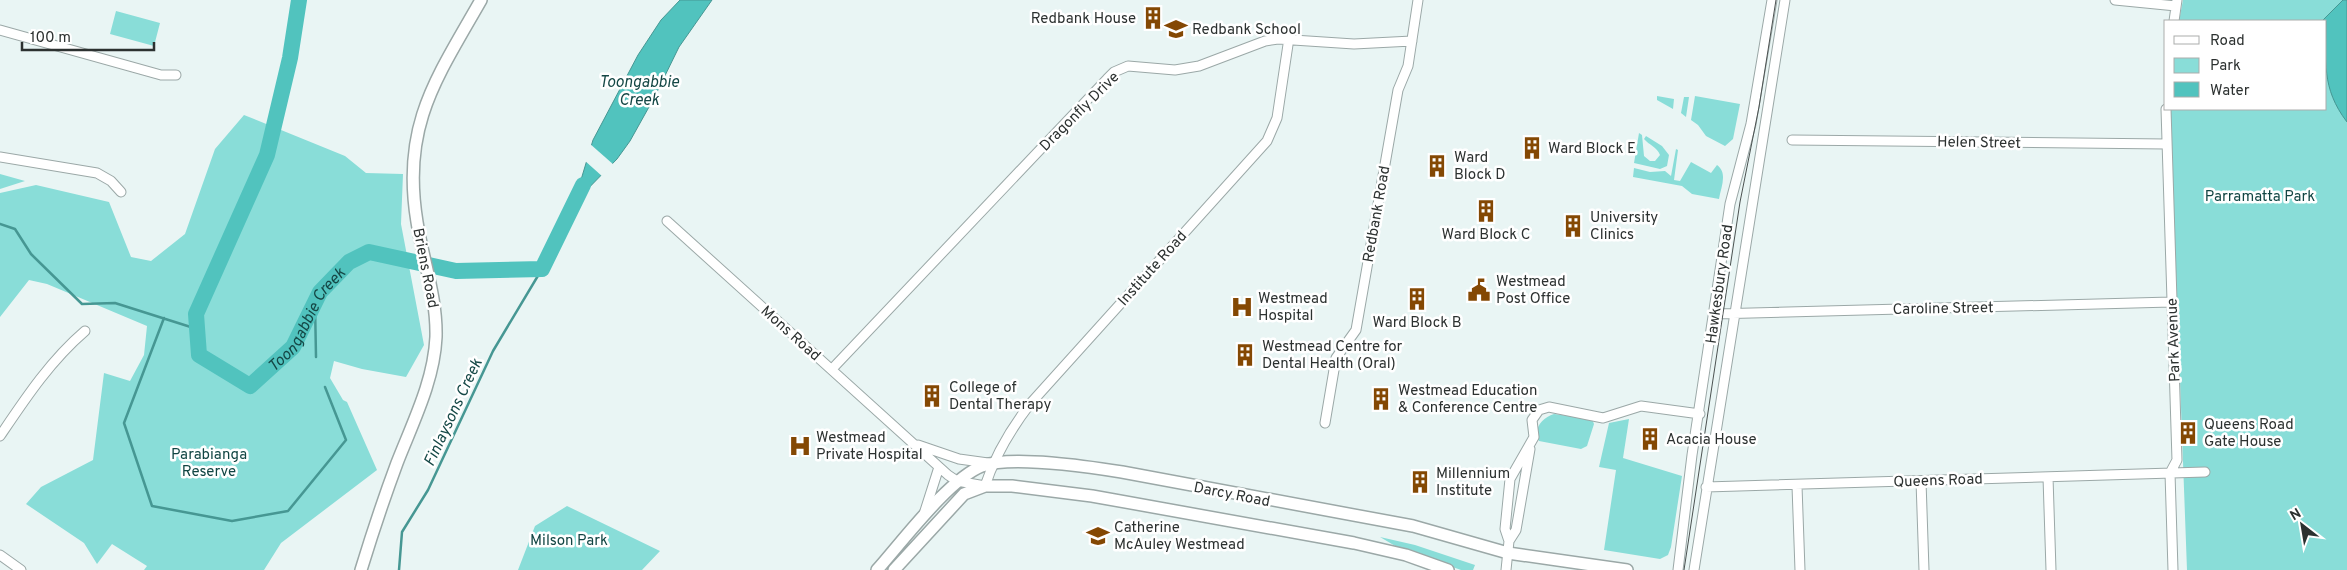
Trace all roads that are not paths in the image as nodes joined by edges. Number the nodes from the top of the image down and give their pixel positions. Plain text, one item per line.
1 (481, 0) edge
2 (1418, 0) edge
3 (1772, 0) edge
4 (1785, 0) edge
5 (2115, 0) edge
6 (2176, 3) edge
7 (2174, 20) edge
8 (0, 30) edge
9 (1289, 38) junction
10 (1412, 41) junction
11 (176, 75) dead end
12 (2166, 110) edge
13 (1792, 140) dead end
14 (2166, 144) junction
15 (0, 157) edge
16 (121, 192) dead end
17 (667, 221) dead end
18 (2171, 302) junction
19 (1736, 313) junction
20 (1714, 314) junction
21 (85, 332) dead end
22 (832, 369) junction
23 (1700, 414) junction
24 (1324, 423) dead end
25 (0, 436) edge
26 (916, 444) junction
27 (1530, 446) junction
28 (992, 463) junction
29 (939, 467) junction
30 (2205, 472) dead end
31 (2170, 473) junction
32 (2048, 477) junction
33 (957, 481) junction
34 (1921, 481) junction
35 (985, 486) junction
36 (1796, 486) junction
37 (1706, 487) junction
38 (922, 519) junction
39 (1508, 547) junction
40 (0, 555) edge
41 (898, 566) edge
42 (21, 570) edge
43 (361, 570) edge
44 (877, 570) edge
45 (882, 570) edge
46 (1448, 570) edge
47 (1506, 570) edge
48 (1627, 570) edge
49 (1678, 570) edge
50 (1694, 570) edge
51 (1800, 570) edge
52 (1924, 570) edge
53 (2051, 570) edge
54 (2173, 570) edge

1 - 43 street, Briens Road
2 - 10 street, Redbank Road
3 - 20 street, Hawkesbury Road
4 - 19 street, Hawkesbury Road
5 - 6 street
6 - 7 street
8 - 11 street
9 - 10 street, Dragonfly Drive
9 - 22 street, Dragonfly Drive
9 - 28 street, Institute Road
10 - 24 street, Redbank Road
12 - 14 street, Park Avenue
13 - 14 street, Helen Street
14 - 18 street, Park Avenue
15 - 16 street
17 - 22 street, Mons Road
18 - 19 street, Caroline Street
18 - 31 street, Park Avenue
19 - 20 street, Caroline Street
19 - 37 street, Hawkesbury Road
20 - 23 street, Hawkesbury Road
21 - 25 street
22 - 26 street, Mons Road
23 - 27 street
23 - 49 street, Hawkesbury Road
26 - 28 street, Mons Road
26 - 29 street, Mons Road
27 - 39 street
27 - 39 street
28 - 33 street, Darcy Road
28 - 35 street, Institute Road
28 - 39 street, Darcy Road
29 - 33 street, Mons Road
29 - 38 street
30 - 31 street, Queens Road
31 - 32 street, Queens Road
31 - 54 street, Park Avenue
32 - 34 street, Queens Road
32 - 53 street
33 - 35 street, Mons Road
33 - 38 street, Darcy Road
34 - 36 street, Queens Road
34 - 52 street
35 - 41 street, Darcy Road
35 - 46 street, Darcy Road
36 - 37 street, Queens Road
36 - 51 street
37 - 50 street, Hawkesbury Road
38 - 44 street, Darcy Road
39 - 47 street
39 - 48 street, Darcy Road
40 - 42 street
41 - 45 street

